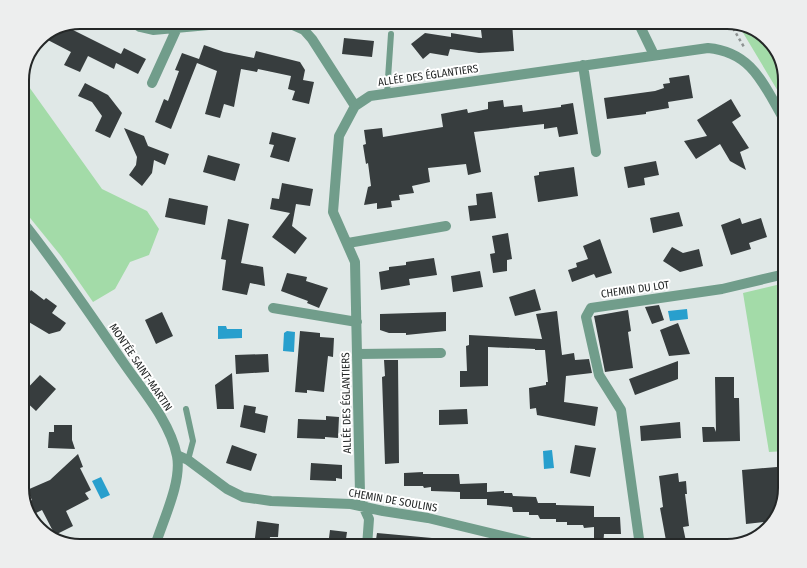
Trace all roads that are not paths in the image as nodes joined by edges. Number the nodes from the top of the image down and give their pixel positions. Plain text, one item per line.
1 (149, 29) edge
2 (165, 29) edge
3 (177, 29) edge
4 (301, 29) edge
5 (642, 29) edge
6 (391, 34) dead end
7 (654, 54) junction
8 (583, 65) junction
9 (152, 83) dead end
10 (387, 93) junction
11 (355, 106) junction
12 (778, 110) edge
13 (596, 152) dead end
14 (446, 226) dead end
15 (29, 230) edge
16 (348, 244) junction
17 (778, 276) edge
18 (273, 308) dead end
19 (357, 322) junction
20 (441, 353) dead end
21 (358, 354) junction
22 (186, 409) dead end
23 (177, 455) junction
24 (188, 460) junction
25 (364, 508) junction
26 (157, 539) edge
27 (368, 539) edge
28 (515, 539) edge
29 (639, 539) edge

1 - 2 street
3 - 9 street
4 - 11 street
5 - 7 street
6 - 10 lane
7 - 8 street, ALLÉE DES ÉGLANTIERS
7 - 12 street, ALLÉE DES ÉGLANTIERS
8 - 10 street, ALLÉE DES ÉGLANTIERS
8 - 13 street
10 - 11 street, ALLÉE DES ÉGLANTIERS
11 - 16 street, ALLÉE DES ÉGLANTIERS
14 - 16 street
15 - 23 street, MONTÉE SAINT-MARTIN
16 - 19 street, ALLÉE DES ÉGLANTIERS
17 - 29 street, CHEMIN DU LOT
18 - 19 street
19 - 21 street, ALLÉE DES ÉGLANTIERS
20 - 21 street
21 - 25 street, ALLÉE DES ÉGLANTIERS
22 - 24 lane
23 - 24 street, CHEMIN DE SOULINS
23 - 26 street, MONTÉE SAINT-MARTIN
24 - 25 street, CHEMIN DE SOULINS
25 - 27 street, ALLÉE DES ÉGLANTIERS
25 - 28 street, CHEMIN DE SOULINS

